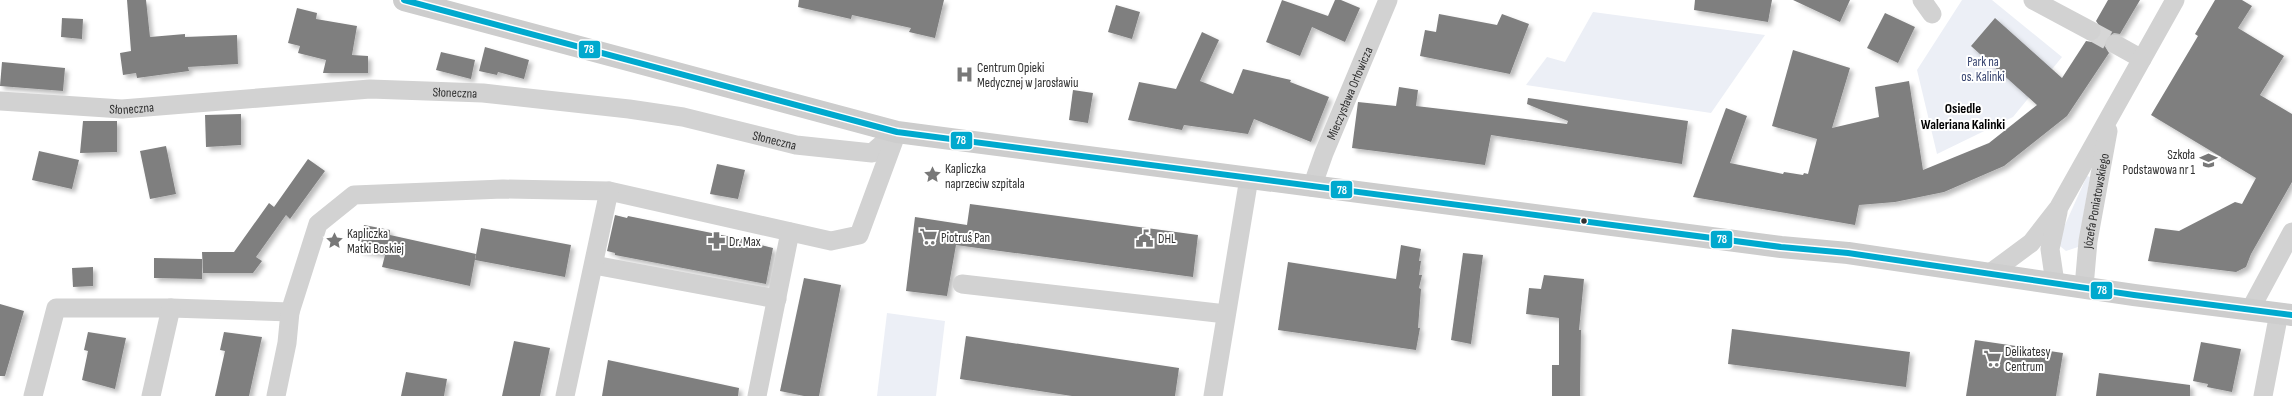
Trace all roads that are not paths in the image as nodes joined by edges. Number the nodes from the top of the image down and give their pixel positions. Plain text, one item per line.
1 (404, 0) edge
2 (1388, 0) edge
3 (2033, 0) edge
4 (2175, 0) edge
5 (435, 4) edge
6 (2091, 31) tunnel mouth
7 (2115, 44) tunnel mouth
8 (2142, 59) junction
9 (0, 101) edge
10 (2111, 115) junction
11 (897, 132) junction
12 (1249, 178) junction
13 (1312, 187) junction
14 (609, 191) junction
15 (2059, 207) junction
16 (790, 232) junction
17 (2292, 232) edge
18 (594, 264) junction
19 (1989, 274) junction
20 (2055, 283) junction
21 (962, 284) dead end
22 (2084, 287) junction
23 (777, 299) junction
24 (171, 308) junction
25 (2250, 310) junction
26 (290, 312) junction
27 (1226, 314) junction
28 (2286, 314) edge
29 (33, 396) edge
30 (151, 396) edge
31 (276, 396) edge
32 (565, 396) edge
33 (757, 396) edge
34 (1213, 396) edge
35 (2263, 396) edge

1 - 5 street
2 - 13 street, Mieczysława Orłowicza
3 - 6 street
4 - 8 street, Józefa Poniatowskiego
5 - 11 street
7 - 8 street
8 - 10 street, Józefa Poniatowskiego
9 - 11 street, Słoneczna
10 - 15 street, Józefa Poniatowskiego
10 - 22 street, Józefa Poniatowskiego
11 - 12 street
11 - 16 street
12 - 13 street
12 - 27 street
13 - 19 street
14 - 16 street
14 - 18 street
14 - 26 street
15 - 19 street
15 - 20 street
16 - 23 street
17 - 25 street
18 - 23 street
18 - 32 street
19 - 20 street
20 - 22 street
21 - 27 street
22 - 25 street
23 - 33 street
24 - 26 street
24 - 29 street
24 - 30 street
25 - 28 street
26 - 31 street
27 - 34 street
28 - 35 street

